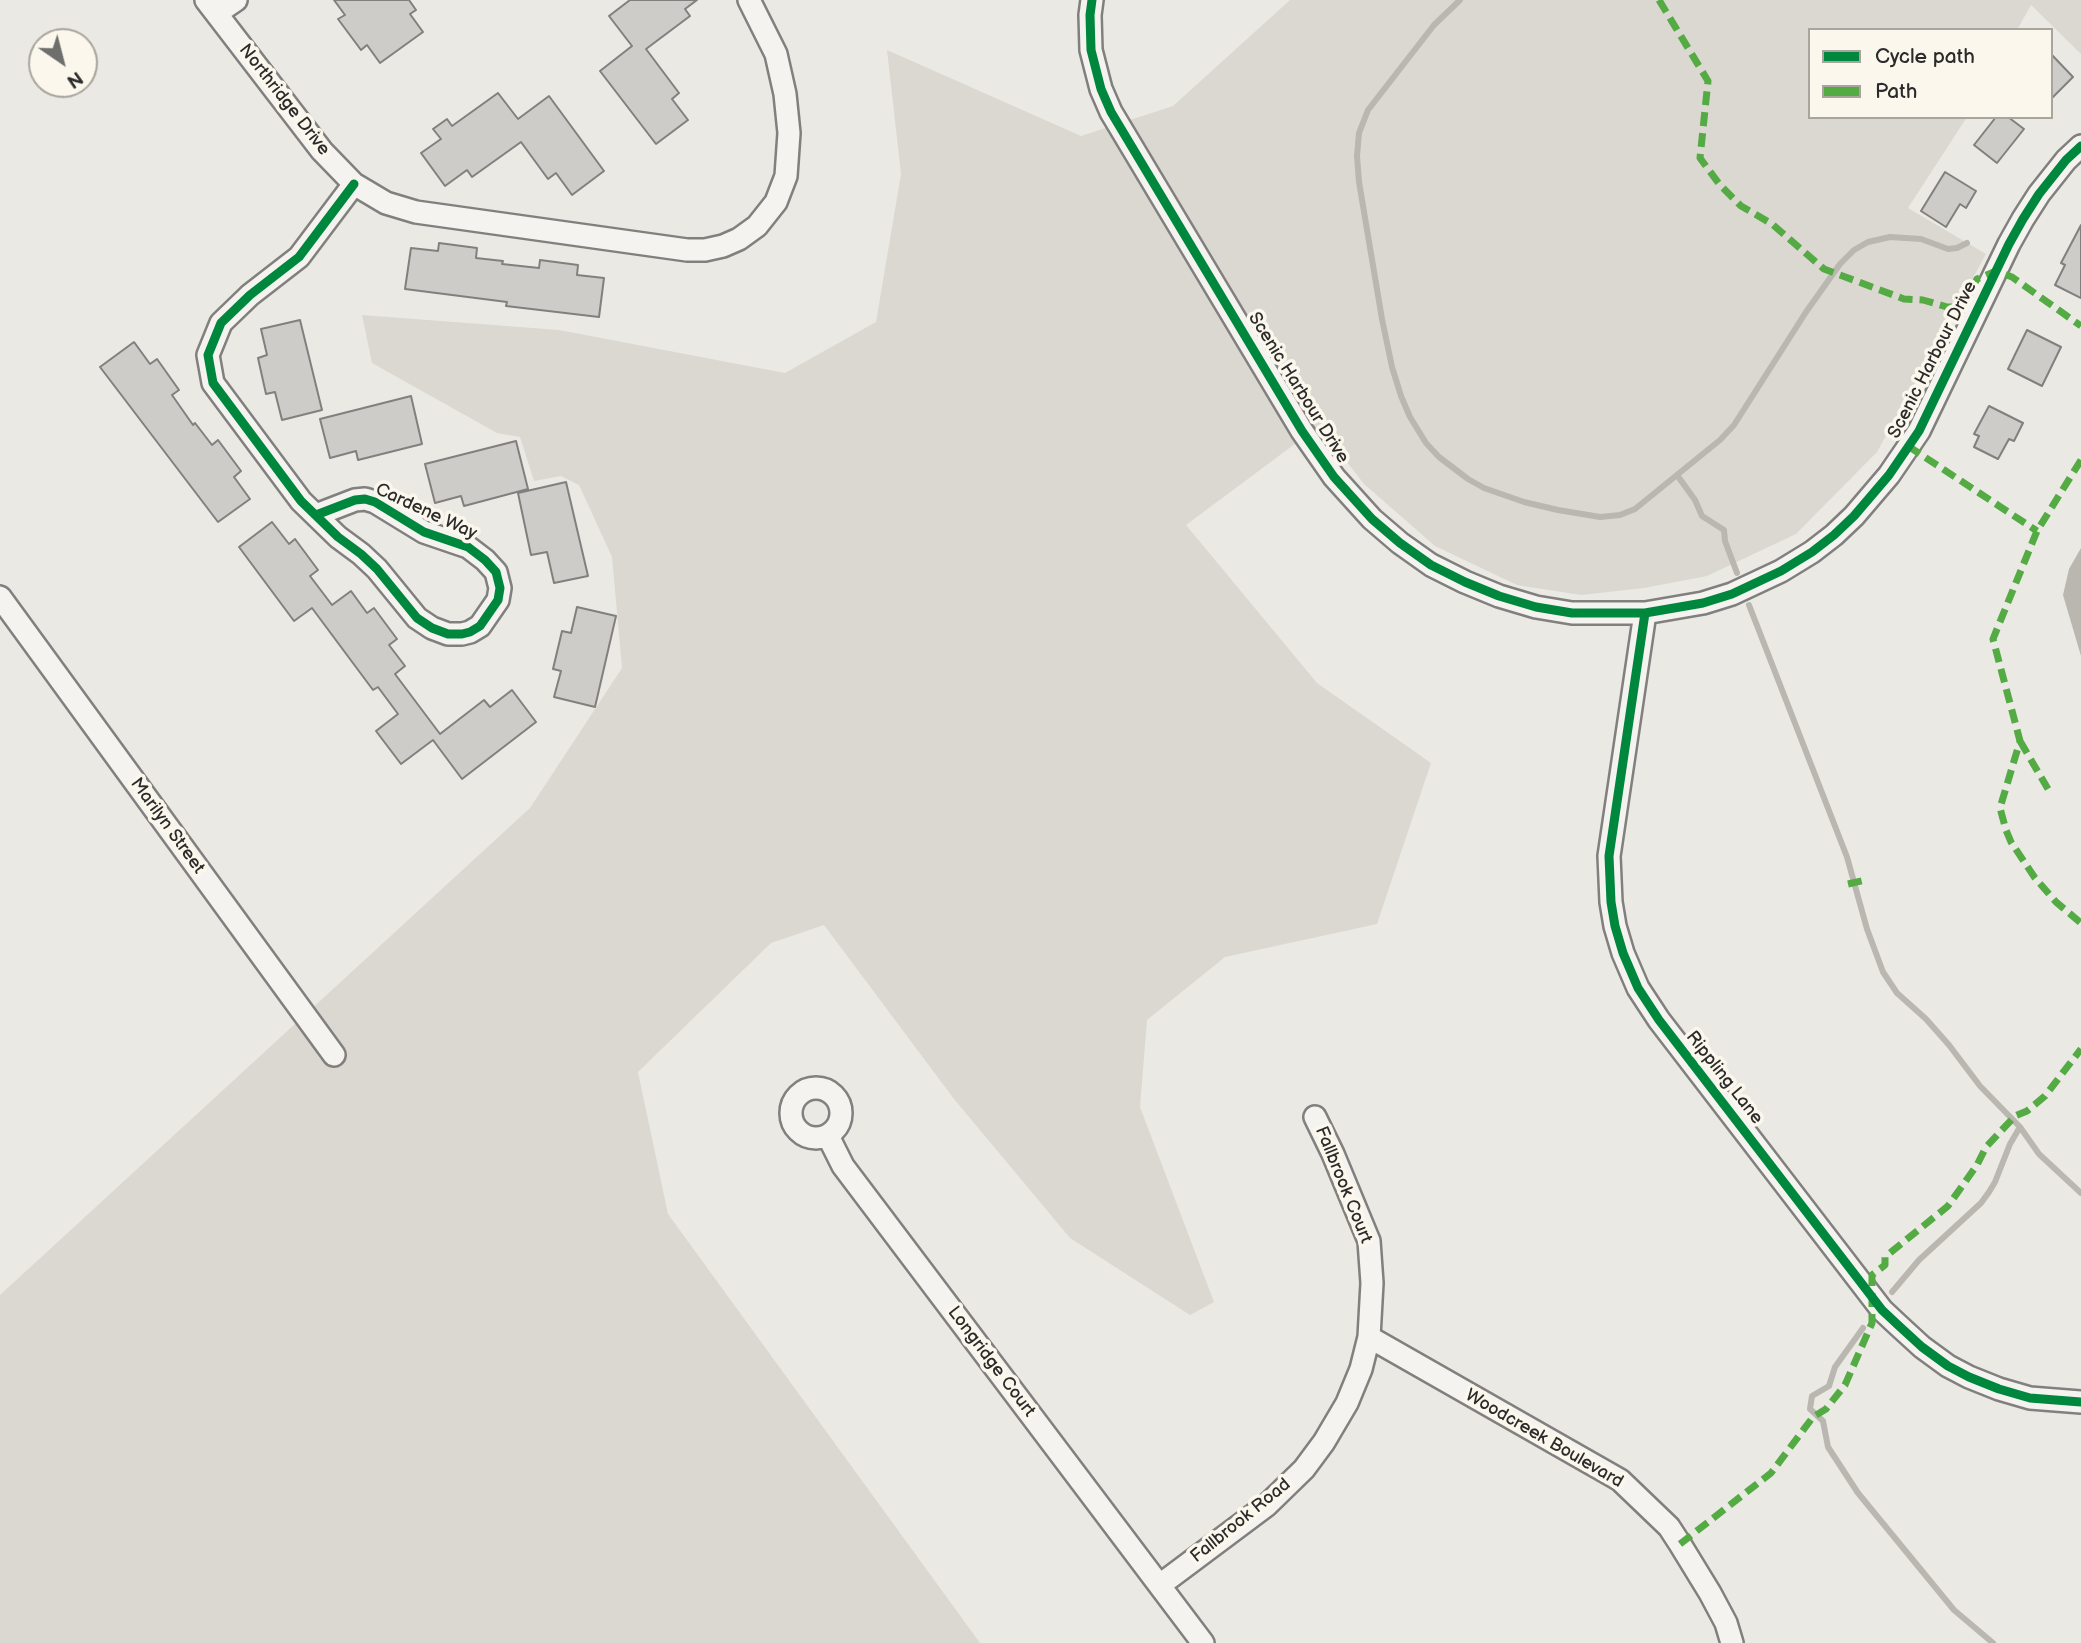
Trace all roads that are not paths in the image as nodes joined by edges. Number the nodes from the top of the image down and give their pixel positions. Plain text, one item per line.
1 (236, 0) edge
2 (749, 0) edge
3 (1092, 0) edge
4 (212, 7) edge
5 (2081, 146) edge
6 (354, 184) junction
7 (316, 515) junction
8 (0, 597) edge
9 (1644, 613) junction
10 (334, 1055) dead end
11 (1315, 1117) dead end
12 (828, 1136) dead end
13 (1368, 1337) junction
14 (2081, 1402) edge
15 (1160, 1585) junction
16 (1203, 1643) edge
17 (1732, 1643) edge

1 - 4 street, Northridge Drive
2 - 6 street
3 - 9 street, Scenic Harbour Drive
4 - 6 street, Northridge Drive
5 - 9 street, Scenic Harbour Drive
6 - 7 street, Cardene Way
7 - 7 street, Cardene Way
8 - 10 street, Marilyn Street
9 - 14 street, Rippling Lane
11 - 13 street, Fallbrook Court
12 - 15 street, Longridge Court
13 - 15 street, Fallbrook Road
13 - 17 street, Woodcreek Boulevard
15 - 16 street, Longridge Court

